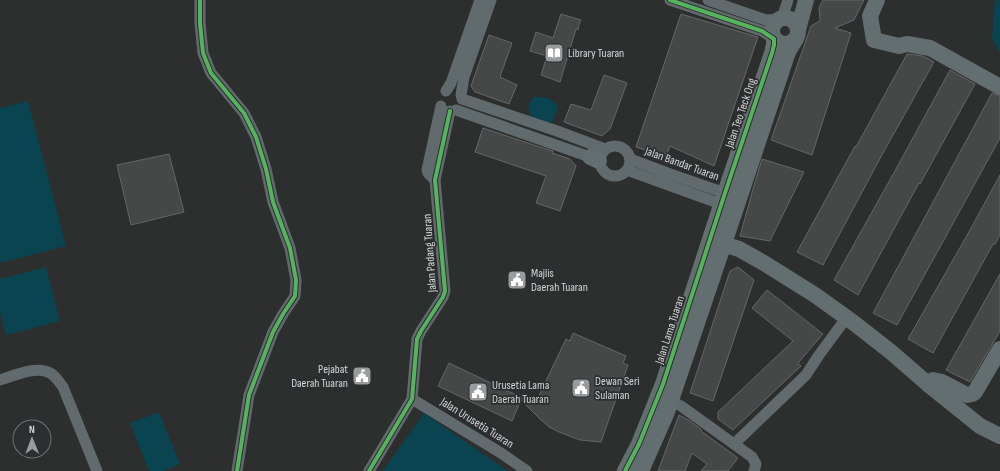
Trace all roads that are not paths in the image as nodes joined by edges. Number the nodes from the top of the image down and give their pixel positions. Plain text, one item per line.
1 (200, 0) edge
2 (480, 0) edge
3 (491, 0) edge
4 (670, 0) edge
5 (708, 0) edge
6 (788, 0) edge
7 (805, 0) edge
8 (877, 0) edge
9 (788, 25) junction
10 (774, 39) junction
11 (1000, 88) edge
12 (446, 90) junction
13 (462, 97) junction
14 (449, 109) junction
15 (598, 156) junction
16 (630, 159) junction
17 (627, 170) junction
18 (731, 199) junction
19 (717, 242) junction
20 (739, 249) junction
21 (847, 317) junction
22 (1000, 348) edge
23 (0, 380) edge
24 (929, 385) junction
25 (412, 398) junction
26 (670, 401) junction
27 (1000, 436) edge
28 (734, 444) junction
29 (97, 471) edge
30 (237, 471) edge
31 (369, 471) edge
32 (527, 471) edge
33 (625, 471) edge
34 (641, 471) edge
35 (754, 471) edge

1 - 30 street
2 - 12 street
3 - 13 street
4 - 10 street
5 - 9 street
6 - 9 street
7 - 9 street
8 - 11 street
9 - 10 street, Jalan Teo Teck Ong
9 - 10 street
9 - 18 street, Jalan Teo Teck Ong
10 - 18 street, Jalan Teo Teck Ong
12 - 13 street
12 - 14 street
13 - 14 street
13 - 15 street
14 - 15 street
14 - 25 street, Jalan Padang Tuaran
15 - 16 street
15 - 17 street
16 - 17 street
16 - 18 street, Jalan Bandar Tuaran
17 - 18 street, Jalan Bandar Tuaran
18 - 19 street
18 - 20 street
19 - 20 street
19 - 26 street, Jalan Lama Tuaran
19 - 33 street, Jalan Lama Tuaran
20 - 21 street
21 - 24 street
21 - 28 street
22 - 24 street
23 - 29 street
24 - 27 street
25 - 31 street, Jalan Padang Tuaran
25 - 32 street, Jalan Urusetia Tuaran
26 - 28 street
26 - 34 street, Jalan Lama Tuaran
28 - 35 street

